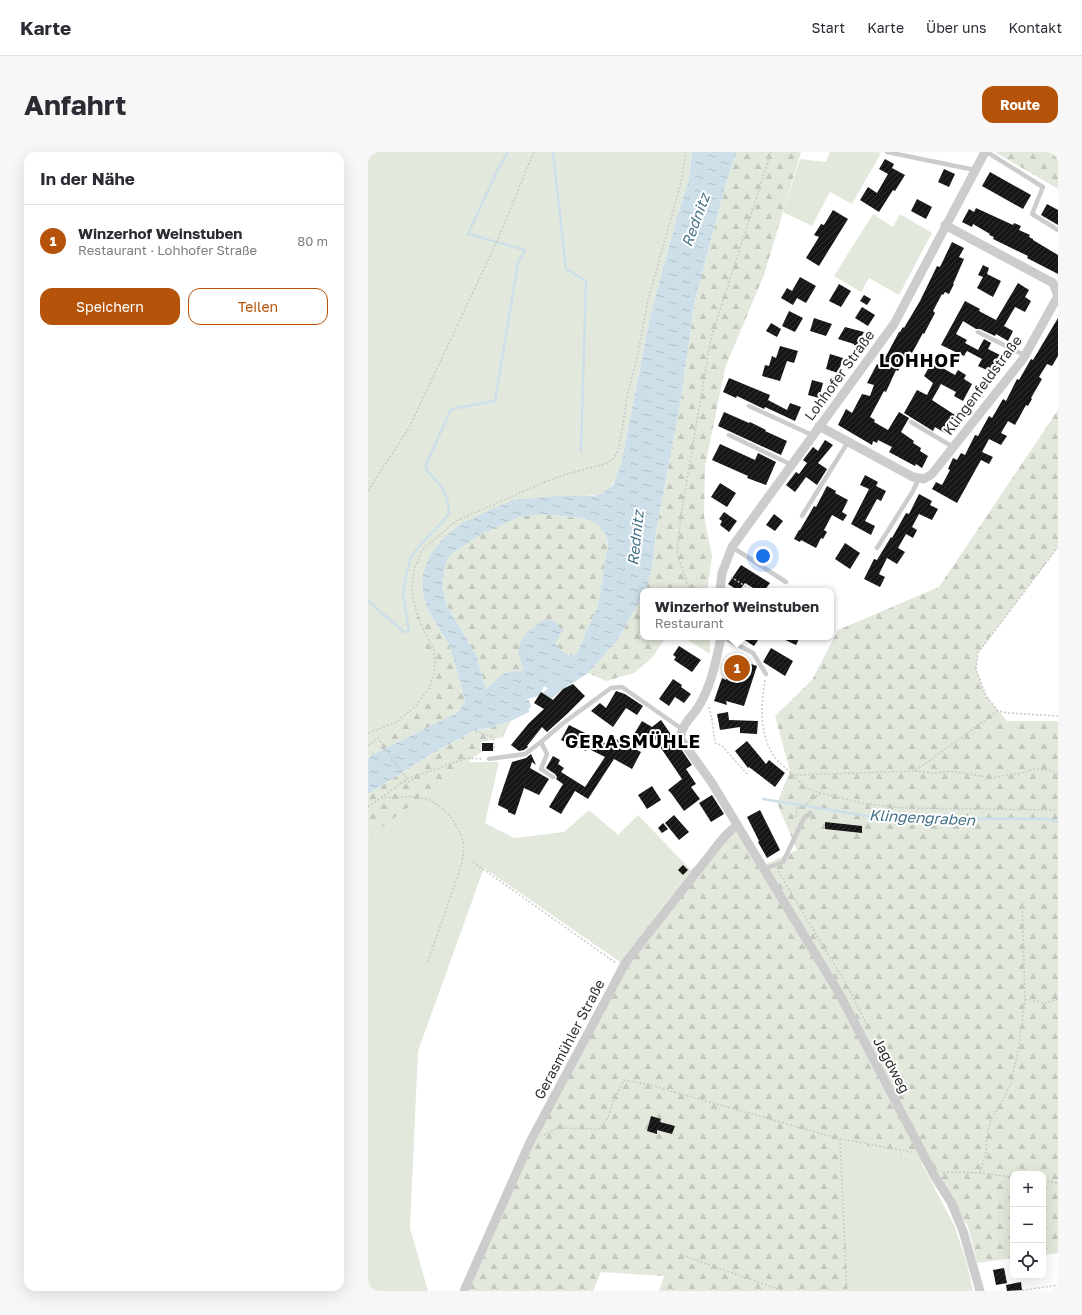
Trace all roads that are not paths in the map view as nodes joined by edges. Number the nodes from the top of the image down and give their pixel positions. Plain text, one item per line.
1 (888, 152) edge
2 (986, 152) edge
3 (975, 170) junction
4 (945, 226) junction
5 (1058, 230) edge
6 (978, 332) dead end
7 (1024, 355) junction
8 (749, 406) dead end
9 (911, 422) dead end
10 (819, 426) junction
11 (729, 435) dead end
12 (812, 435) junction
13 (848, 442) junction
14 (953, 447) junction
15 (792, 465) junction
16 (919, 478) junction
17 (802, 516) dead end
18 (732, 547) junction
19 (877, 548) dead end
20 (786, 582) dead end
21 (720, 588) edge
22 (721, 640) edge
23 (728, 640) edge
24 (766, 674) road end
25 (682, 729) junction
26 (541, 742) junction
27 (492, 759) road end
28 (553, 777) dead end
29 (810, 813) dead end
30 (737, 825) junction
31 (762, 865) junction
32 (464, 1291) edge
33 (980, 1291) edge

1 - 3 lane
2 - 3 street, Lohhofer Straße
2 - 5 lane
3 - 4 street, Lohhofer Straße
4 - 7 street, Klingenfeldstraße
4 - 10 street, Lohhofer Straße
6 - 7 lane
7 - 14 street, Klingenfeldstraße
8 - 12 lane
9 - 14 lane
10 - 12 street, Lohhofer Straße
10 - 13 street
11 - 15 lane
12 - 15 street, Lohhofer Straße
13 - 16 street
13 - 17 lane
14 - 16 street, Klingenfeldstraße
15 - 18 street, Lohhofer Straße
16 - 19 lane
18 - 20 lane
18 - 21 street, Lohhofer Straße
22 - 25 street
23 - 24 lane
25 - 26 lane
25 - 30 street, Jagdweg
26 - 27 lane
26 - 28 lane
29 - 31 lane
30 - 31 street, Jagdweg
30 - 32 street, Gerasmühler Straße
31 - 33 street, Jagdweg

